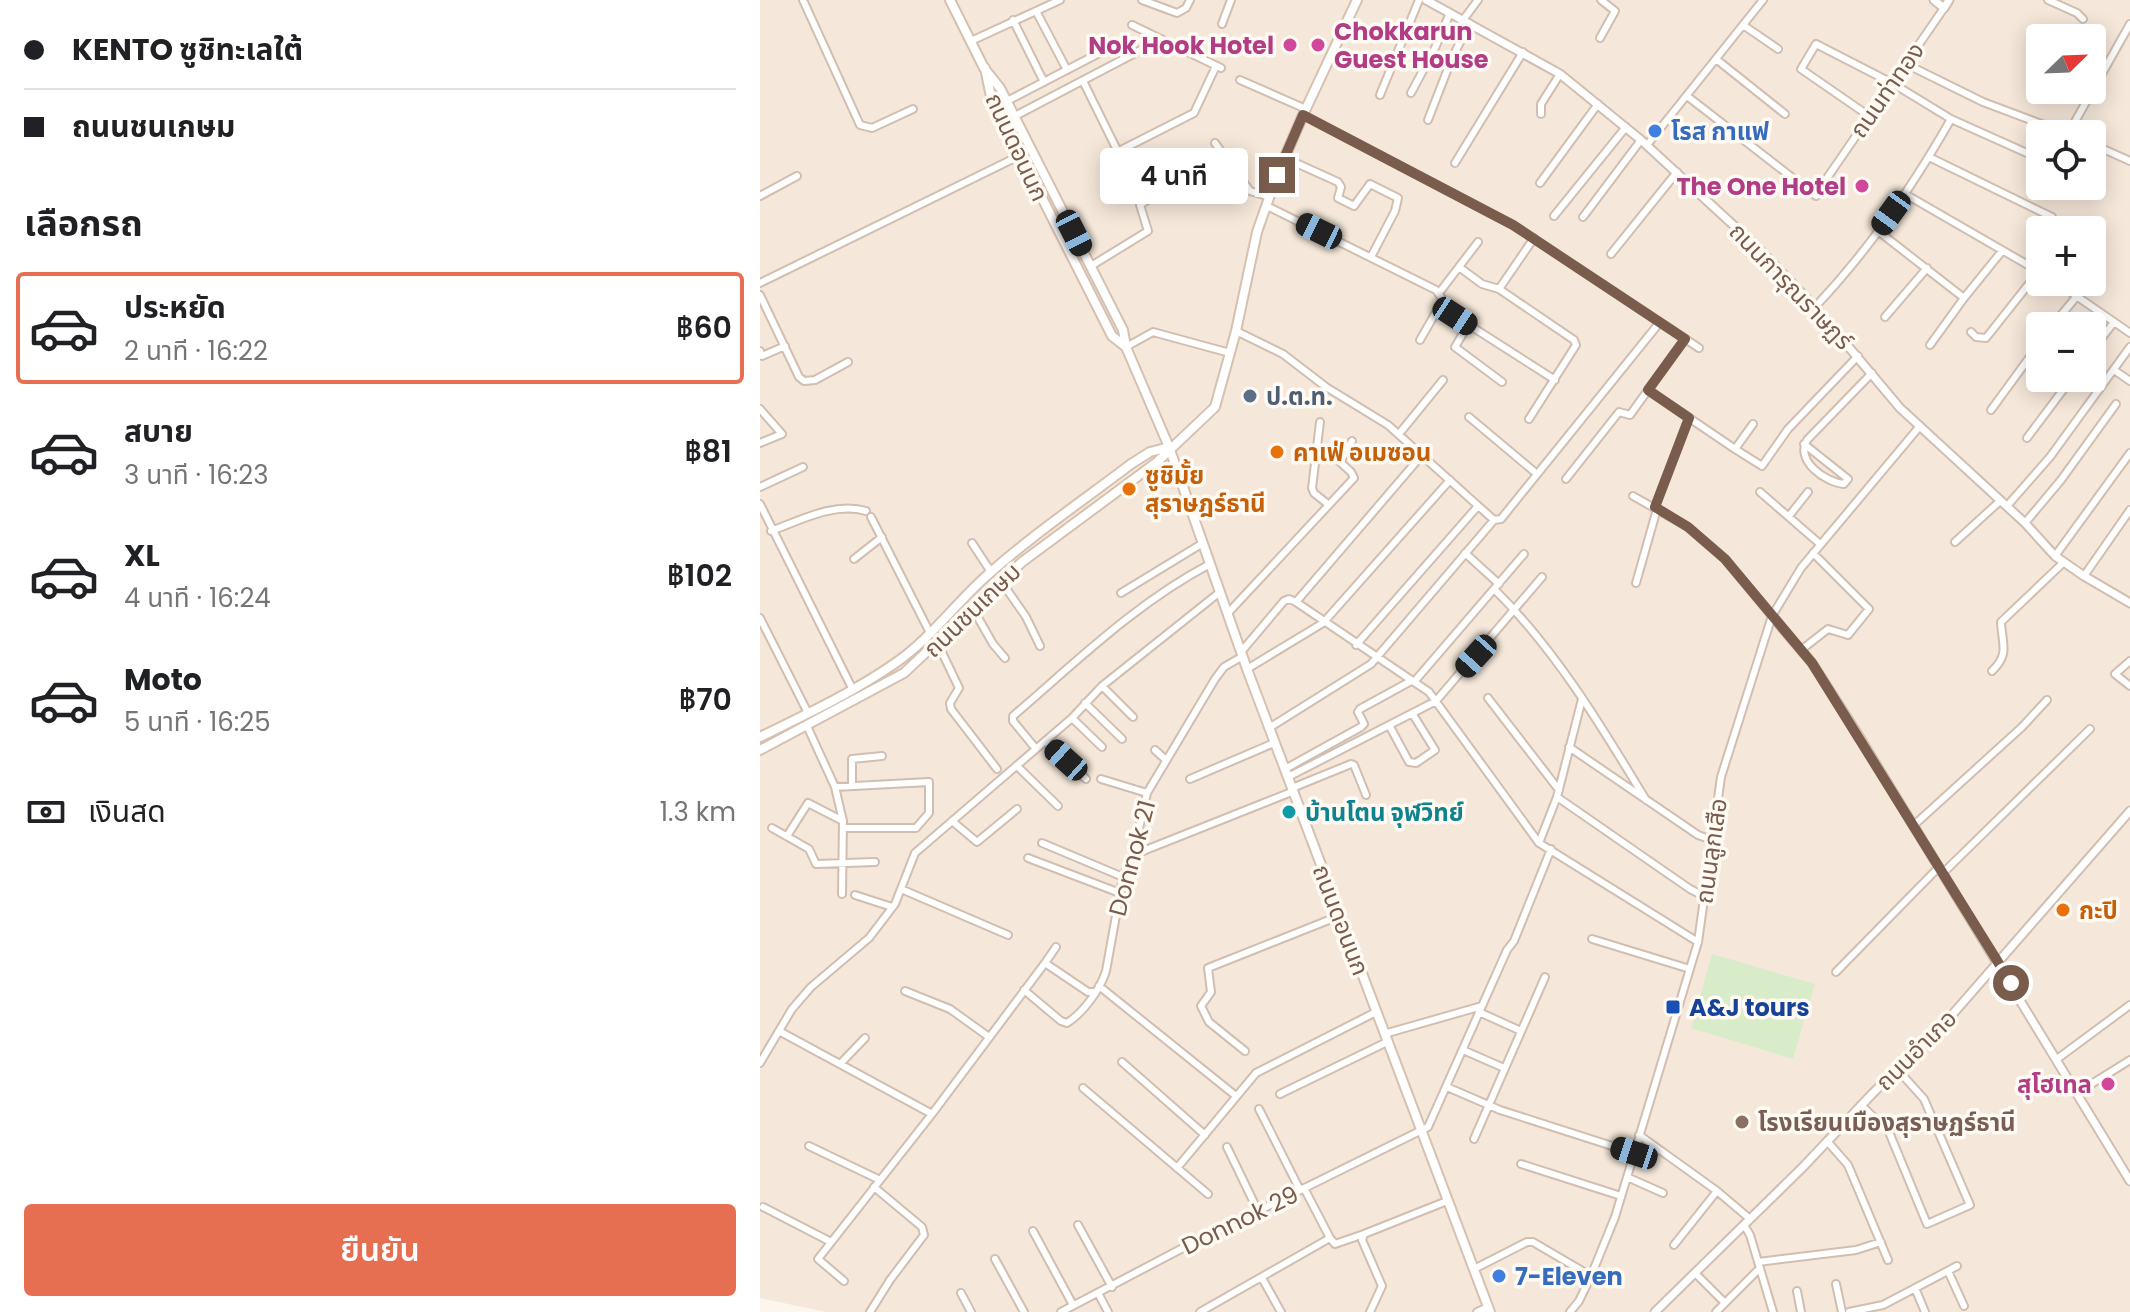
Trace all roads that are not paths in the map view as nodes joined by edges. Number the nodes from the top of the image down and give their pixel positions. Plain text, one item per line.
1 (803, 0) edge
2 (950, 0) edge
3 (1060, 0) edge
4 (1142, 0) edge
5 (1190, 0) edge
6 (1231, 0) edge
7 (1357, 0) edge
8 (1419, 0) edge
9 (1426, 0) edge
10 (1478, 0) edge
11 (1601, 0) edge
12 (1763, 0) edge
13 (1934, 0) edge
14 (1949, 0) edge
15 (2048, 0) edge
16 (1944, 8) junction
17 (1036, 11) junction
18 (1450, 13) junction
19 (2083, 19) dead end
20 (1013, 20) junction
21 (1466, 21) junction
22 (1222, 24) dead end
23 (2130, 24) edge
24 (1132, 25) dead end
25 (1743, 25) junction
26 (1600, 38) dead end
27 (1160, 40) junction
28 (971, 41) junction
29 (1107, 49) dead end
30 (1778, 49) dead end
31 (1523, 52) junction
32 (1716, 59) junction
33 (1906, 64) junction
34 (984, 68) junction
35 (1067, 70) junction
36 (1560, 74) junction
37 (1240, 80) dead end
38 (1083, 81) junction
39 (1044, 82) junction
40 (1892, 83) junction
41 (1411, 93) dead end
42 (1380, 95) dead end
43 (1687, 96) junction
44 (1007, 101) junction
45 (1598, 104) junction
46 (913, 109) dead end
47 (1304, 112) junction
48 (1541, 114) dead end
49 (1785, 114) dead end
50 (1015, 116) junction
51 (1869, 116) junction
52 (1951, 119) junction
53 (1428, 120) dead end
54 (2031, 120) edge
55 (2076, 120) edge
56 (1626, 127) junction
57 (1644, 142) junction
58 (1215, 143) dead end
59 (2106, 150) edge
60 (2130, 151) edge
61 (2026, 153) edge
62 (1019, 156) junction
63 (1929, 157) junction
64 (1285, 158) junction
65 (2128, 160) edge
66 (1455, 163) dead end
67 (1202, 172) dead end
68 (1677, 172) junction
69 (797, 176) dead end
70 (1825, 181) dead end
71 (1540, 183) dead end
72 (1905, 194) junction
73 (760, 196) edge
74 (1816, 196) dead end
75 (1268, 202) junction
76 (1554, 216) dead end
77 (2050, 216) edge
78 (1583, 217) dead end
79 (1878, 231) junction
80 (1534, 238) junction
81 (1478, 242) dead end
82 (2002, 251) junction
83 (1611, 254) dead end
84 (1371, 257) junction
85 (2026, 264) edge
86 (1091, 266) junction
87 (1459, 267) junction
88 (1927, 268) junction
89 (760, 283) edge
90 (2026, 288) edge
91 (1499, 289) junction
92 (1439, 293) junction
93 (760, 295) edge
94 (2077, 296) joint
95 (1964, 298) junction
96 (1441, 307) junction
97 (1815, 307) junction
98 (2064, 312) edge
99 (1885, 317) dead end
100 (1660, 322) junction
101 (2114, 322) junction
102 (1468, 325) junction
103 (1236, 331) junction
104 (1971, 332) dead end
105 (2106, 333) edge
106 (2130, 333) edge
107 (1685, 339) junction
108 (1420, 340) dead end
109 (1930, 345) dead end
110 (785, 346) junction
111 (1126, 347) junction
112 (2130, 347) edge
113 (1699, 348) dead end
114 (760, 351) edge
115 (1230, 353) junction
116 (1858, 356) junction
117 (848, 362) dead end
118 (2026, 362) edge
119 (2114, 370) junction
120 (1872, 373) junction
121 (1443, 380) dead end
122 (1555, 380) junction
123 (2130, 381) edge
124 (1502, 382) dead end
125 (1648, 390) junction
126 (2062, 392) edge
127 (2116, 404) dead end
128 (760, 409) edge
129 (1991, 410) dead end
130 (1469, 417) dead end
131 (1689, 418) junction
132 (1529, 419) dead end
133 (1320, 422) dead end
134 (1753, 424) dead end
135 (1920, 426) junction
136 (1399, 434) junction
137 (2027, 438) dead end
138 (1352, 441) dead end
139 (760, 443) edge
140 (1804, 444) junction
141 (1169, 447) junction
142 (1735, 449) junction
143 (2130, 453) edge
144 (1422, 455) junction
145 (803, 467) dead end
146 (1537, 474) junction
147 (1566, 479) dead end
148 (1450, 480) junction
149 (760, 487) edge
150 (1760, 492) dead end
151 (1808, 492) dead end
152 (1633, 496) dead end
153 (2004, 503) junction
154 (760, 504) edge
155 (1329, 505) junction
156 (1478, 506) junction
157 (1656, 508) junction
158 (2130, 510) edge
159 (1789, 516) junction
160 (1494, 520) junction
161 (2025, 523) junction
162 (771, 531) junction
163 (882, 537) junction
164 (1955, 542) dead end
165 (972, 543) dead end
166 (1203, 543) junction
167 (1820, 544) junction
168 (1465, 553) junction
169 (1813, 553) junction
170 (1524, 554) dead end
171 (2055, 556) junction
172 (854, 559) dead end
173 (2064, 562) junction
174 (1210, 564) junction
175 (991, 572) junction
176 (2084, 576) junction
177 (1542, 577) dead end
178 (1000, 580) junction
179 (1636, 583) dead end
180 (1496, 586) junction
181 (1220, 592) junction
182 (1121, 593) dead end
183 (1296, 602) junction
184 (2130, 603) edge
185 (972, 607) junction
186 (1516, 611) junction
187 (1228, 613) junction
188 (1772, 616) junction
189 (760, 618) edge
190 (1323, 623) junction
191 (930, 633) junction
192 (937, 642) junction
193 (1356, 645) junction
194 (1040, 646) dead end
195 (1801, 650) junction
196 (1242, 654) junction
197 (1005, 658) dead end
198 (1375, 658) junction
199 (2130, 661) edge
200 (1247, 669) junction
201 (1992, 671) dead end
202 (1413, 682) junction
203 (1102, 686) junction
204 (2130, 686) edge
205 (853, 690) junction
206 (1488, 698) dead end
207 (1582, 699) junction
208 (2047, 700) dead end
209 (1436, 701) junction
210 (1085, 703) junction
211 (808, 713) junction
212 (1412, 713) junction
213 (1133, 717) dead end
214 (1072, 718) junction
215 (1389, 725) junction
216 (807, 726) junction
217 (1269, 728) junction
218 (2090, 729) dead end
219 (760, 737) edge
220 (1122, 739) dead end
221 (1045, 741) junction
222 (1274, 743) junction
223 (1102, 747) dead end
224 (1569, 747) junction
225 (1036, 749) junction
226 (760, 750) edge
227 (1155, 750) dead end
228 (882, 756) dead end
229 (1166, 760) junction
230 (1017, 766) junction
231 (997, 769) dead end
232 (1287, 773) junction
233 (1086, 779) dead end
234 (1101, 779) dead end
235 (1190, 779) dead end
236 (852, 786) junction
237 (835, 787) junction
238 (1293, 790) junction
239 (1147, 793) junction
240 (1558, 793) junction
241 (1366, 795) dead end
242 (1646, 800) junction
243 (1058, 806) dead end
244 (1017, 809) dead end
245 (2130, 811) edge
246 (952, 821) junction
247 (843, 825) junction
248 (1913, 826) junction
249 (772, 828) dead end
250 (787, 836) junction
251 (1712, 840) junction
252 (1042, 843) dead end
253 (1539, 843) junction
254 (1551, 849) junction
255 (1133, 855) junction
256 (1028, 858) dead end
257 (875, 862) dead end
258 (843, 863) junction
259 (1941, 870) junction
260 (1123, 877) junction
261 (901, 889) junction
262 (1120, 893) junction
263 (842, 894) dead end
264 (855, 895) dead end
265 (1704, 896) junction
266 (892, 907) junction
267 (1339, 916) junction
268 (1008, 935) dead end
269 (1592, 939) dead end
270 (1698, 942) junction
271 (1056, 947) dead end
272 (1045, 963) junction
273 (1999, 963) junction
274 (1690, 969) junction
275 (1836, 972) dead end
276 (1545, 977) dead end
277 (1097, 989) junction
278 (1024, 990) junction
279 (905, 991) dead end
280 (2130, 1005) edge
281 (1480, 1009) junction
282 (1376, 1012) junction
283 (779, 1031) junction
284 (1521, 1031) junction
285 (989, 1037) junction
286 (865, 1038) dead end
287 (1385, 1038) junction
288 (1463, 1050) junction
289 (1245, 1051) dead end
290 (2057, 1059) junction
291 (2130, 1060) edge
292 (1122, 1062) dead end
293 (760, 1063) edge
294 (841, 1063) junction
295 (1504, 1068) junction
296 (1897, 1069) junction
297 (1447, 1087) junction
298 (1083, 1088) dead end
299 (2077, 1093) junction
300 (1280, 1094) dead end
301 (1236, 1096) junction
302 (1488, 1105) junction
303 (1861, 1105) junction
304 (1259, 1109) dead end
305 (932, 1114) junction
306 (1420, 1130) junction
307 (1205, 1135) junction
308 (1639, 1135) junction
309 (1474, 1139) dead end
310 (1827, 1141) junction
311 (809, 1146) dead end
312 (1227, 1147) dead end
313 (1634, 1153) junction
314 (1521, 1164) dead end
315 (1177, 1168) junction
316 (1627, 1177) junction
317 (880, 1180) junction
318 (2130, 1181) edge
319 (874, 1187) junction
320 (1302, 1189) junction
321 (1717, 1191) junction
322 (1663, 1193) dead end
323 (1208, 1194) dead end
324 (1621, 1196) junction
325 (1447, 1201) junction
326 (763, 1207) dead end
327 (1258, 1211) junction
328 (1747, 1222) junction
329 (1078, 1225) dead end
330 (1033, 1231) dead end
331 (1364, 1234) junction
332 (1330, 1238) junction
333 (831, 1242) junction
334 (1881, 1242) junction
335 (1674, 1245) dead end
336 (995, 1259) dead end
337 (1888, 1260) dead end
338 (1759, 1265) junction
339 (1957, 1266) dead end
340 (1474, 1269) junction
341 (1948, 1271) junction
342 (1695, 1273) junction
343 (1591, 1276) junction
344 (1262, 1278) junction
345 (844, 1281) dead end
346 (1836, 1284) dead end
347 (1112, 1287) junction
348 (1915, 1288) junction
349 (1797, 1291) dead end
350 (961, 1293) dead end
351 (1098, 1293) junction
352 (1725, 1303) junction
353 (1073, 1305) junction
354 (1964, 1306) dead end
355 (1883, 1308) edge
356 (1489, 1310) edge
357 (870, 1312) edge
358 (971, 1312) edge
359 (1024, 1312) edge
360 (1061, 1312) edge
361 (1108, 1312) edge
362 (1200, 1312) edge
363 (1281, 1312) edge
364 (1370, 1312) edge
365 (1477, 1312) edge
366 (1570, 1312) edge
367 (1655, 1312) edge
368 (1716, 1312) edge
369 (1773, 1312) edge
370 (1801, 1312) edge
371 (1842, 1312) edge
372 (1849, 1312) edge
373 (1925, 1312) edge

1 - 46 street
2 - 28 main road, ถนนดอนนก
3 - 17 street
4 - 5 street
6 - 22 street
7 - 47 main road, ถนนชนเกษม
8 - 42 street
9 - 18 street, ถนนการุณราษฏร์
10 - 21 street
11 - 26 street
12 - 25 street
13 - 16 street
14 - 16 street, ถนนท่าทอง
15 - 19 street
16 - 33 street, ถนนท่าทอง
17 - 20 street
17 - 35 street
18 - 21 street, ถนนการุณราษฏร์
18 - 41 street
20 - 28 street
20 - 39 street
21 - 31 street, ถนนการุณราษฏร์
21 - 53 street
23 - 55 street
24 - 27 street
25 - 30 street
25 - 32 street
27 - 38 street
27 - 38 street
28 - 34 main road, ถนนดอนนก
29 - 35 street
31 - 36 street, ถนนการุณราษฏร์
31 - 66 street
32 - 43 street
32 - 49 street
33 - 40 street, ถนนท่าทอง
33 - 54 street
34 - 44 main road, ถนนดอนนก
34 - 62 main road, ถนนดอนนก
35 - 39 street
36 - 45 street, ถนนการุณราษฏร์
36 - 48 street
37 - 47 street
38 - 50 street
39 - 44 street
40 - 51 street, ถนนท่าทอง
40 - 51 street
40 - 52 street
43 - 57 street
43 - 74 street
44 - 50 main road, ถนนดอนนก
45 - 56 street, ถนนการุณราษฏร์
45 - 71 street
47 - 64 main road, ถนนชนเกษม
47 - 80 street
50 - 86 main road, ถนนดอนนก
51 - 70 street, ถนนท่าทอง
52 - 61 street
52 - 63 street
56 - 57 street, ถนนการุณราษฏร์
56 - 76 street
57 - 68 street, ถนนการุณราษฏร์
57 - 78 street
58 - 75 street
59 - 65 street
60 - 65 street
62 - 89 street
62 - 111 main road, ถนนดอนนก
63 - 72 street
63 - 77 street
64 - 75 main road, ถนนชนเกษม
64 - 84 street
67 - 86 street
68 - 83 street
68 - 97 street, ถนนการุณราษฏร์
69 - 73 street
72 - 79 street
72 - 82 street
75 - 84 street
75 - 103 main road, ถนนชนเกษม
79 - 88 street
79 - 97 street
80 - 91 street
80 - 100 street
81 - 87 street
82 - 85 street
82 - 95 street
84 - 92 street
86 - 111 main road, ถนนดอนนก
87 - 91 street
87 - 92 street
88 - 95 street
88 - 99 street
90 - 104 street
91 - 122 street
92 - 96 street
93 - 110 street
94 - 98 street
94 - 101 street
95 - 109 street
96 - 102 street
96 - 108 street
97 - 116 street, ถนนการุณราษฏร์
100 - 107 street
100 - 146 street
101 - 105 street
101 - 106 street
102 - 122 street
102 - 124 street
103 - 115 main road, ถนนชนเกษม
103 - 136 street
107 - 113 street
107 - 125 street
110 - 114 street
110 - 117 street
111 - 115 street
111 - 141 main road, ถนนดอนนก
112 - 119 street
115 - 141 main road, ถนนชนเกษม
116 - 120 street, ถนนการุณราษฏร์
116 - 142 street
118 - 129 street
119 - 123 street
119 - 153 street
120 - 135 street, ถนนการุณราษฏร์
120 - 140 street
121 - 136 street
122 - 132 street
125 - 131 street
125 - 147 street
126 - 137 street
127 - 161 street
128 - 139 street
130 - 146 street
131 - 142 street
131 - 157 street
133 - 155 street
134 - 142 street
135 - 153 street, ถนนการุณราษฏร์
135 - 167 street, ถนนลูกเสือ
136 - 144 street
138 - 155 street
140 - 140 street
141 - 166 main road, ถนนดอนนก
141 - 175 main road, ถนนชนเกษม
141 - 178 main road, ถนนชนเกษม
143 - 171 street
144 - 148 street
144 - 183 street
145 - 149 street
146 - 160 street
148 - 156 street
148 - 190 street
150 - 159 street
151 - 159 street
152 - 157 street
153 - 161 street, ถนนการุณราษฏร์
153 - 164 street
154 - 162 street
155 - 187 street
156 - 160 street
156 - 193 street
157 - 179 street
157 - 188 street
158 - 176 street
159 - 167 street
160 - 168 street
161 - 171 street, ถนนการุณราษฏร์
162 - 163 street
162 - 205 street
163 - 172 street
163 - 191 street
165 - 175 street
166 - 174 main road, ถนนดอนนก
166 - 182 street
167 - 169 street, ถนนลูกเสือ
168 - 180 street
168 - 198 street
169 - 188 street, ถนนลูกเสือ
169 - 195 street
170 - 180 street
171 - 173 street, ถนนการุณราษฏร์
173 - 176 street, ถนนการุณราษฏร์
173 - 201 street
174 - 181 main road, ถนนดอนนก
174 - 225 street
175 - 191 main road, ถนนชนเกษม
176 - 184 street, ถนนการุณราษฏร์
177 - 186 street
178 - 185 main road, ถนนชนเกษม
178 - 194 street
180 - 186 street
180 - 202 street
181 - 187 main road, ถนนดอนนก
181 - 203 street
183 - 190 street
183 - 196 street, Donnok 21
185 - 192 main road, ถนนชนเกษม
185 - 197 street
186 - 207 street
186 - 209 street
187 - 196 main road, ถนนดอนนก
188 - 195 street
188 - 251 street, ถนนลูกเสือ
189 - 211 street
190 - 193 street
190 - 200 street
191 - 205 main road, ถนนชนเกษม
192 - 216 main road, ถนนชนเกษม
192 - 231 street
193 - 198 street
195 - 248 street
196 - 200 main road, ถนนดอนนก
196 - 229 street, Donnok 21
198 - 202 street
198 - 217 street
199 - 204 street
200 - 217 main road, ถนนดอนนก
202 - 209 street
202 - 232 street
203 - 210 street
203 - 213 street
205 - 211 main road, ถนนชนเกษม
206 - 240 street
207 - 224 street
207 - 242 street
208 - 248 street
209 - 212 street
209 - 253 street
210 - 214 street
210 - 220 street
211 - 219 main road, ถนนชนเกษม
212 - 215 street
212 - 215 street
214 - 221 street
214 - 223 street
215 - 232 street
216 - 226 main road, ถนนชนเกษม
216 - 237 street
217 - 222 main road, ถนนดอนนก
218 - 259 street
221 - 225 street
221 - 233 street
222 - 232 main road, ถนนดอนนก
222 - 235 street
224 - 240 street
224 - 242 street
225 - 230 street
227 - 229 street
228 - 236 street
229 - 239 street, Donnok 21
230 - 243 street
230 - 246 street
232 - 238 main road, ถนนดอนนก
234 - 239 street
236 - 237 street
236 - 247 street
237 - 247 street
238 - 241 street
238 - 255 street
238 - 267 main road, ถนนดอนนก
239 - 255 street, Donnok 21
240 - 253 street
240 - 265 street
242 - 251 street
244 - 246 street
245 - 273 street, ถนนอำเภอ
246 - 261 street
247 - 250 street
247 - 258 street
248 - 259 street
249 - 250 street
250 - 258 street
251 - 265 street, ถนนลูกเสือ
252 - 260 street
253 - 254 street
254 - 270 street
254 - 281 street
255 - 260 street, Donnok 21
256 - 262 street
257 - 258 street
258 - 263 street
259 - 273 street
259 - 275 street
260 - 262 street, Donnok 21
261 - 266 street
261 - 268 street
262 - 277 street, Donnok 21
264 - 266 street
265 - 270 street, ถนนลูกเสือ
266 - 283 street
267 - 282 main road, ถนนดอนนก
267 - 289 street
269 - 274 street
270 - 274 street, ถนนลูกเสือ
271 - 272 street
272 - 277 street
272 - 278 street
273 - 290 street
273 - 296 street, ถนนอำเภอ
274 - 308 street, ถนนลูกเสือ
276 - 284 street
277 - 278 street, Donnok 21
277 - 301 street
278 - 285 street
279 - 285 street
280 - 290 street
281 - 284 street
281 - 287 street
281 - 288 street
282 - 287 main road, ถนนดอนนก
282 - 301 street
283 - 293 street
283 - 294 street
284 - 295 street
285 - 305 street
286 - 294 street
287 - 300 street
287 - 306 main road, ถนนดอนนก
288 - 295 street
288 - 297 street
290 - 299 street
291 - 299 street
292 - 307 street
294 - 305 street
295 - 302 street
296 - 303 street, ถนนอำเภอ
296 - 303 street
297 - 302 street
297 - 306 street
298 - 315 street
299 - 318 street
301 - 307 street
302 - 309 street
302 - 313 street
303 - 310 street, ถนนอำเภอ
304 - 320 street
305 - 317 street
306 - 320 street, Donnok 29
306 - 325 main road, ถนนดอนนก
307 - 315 street
308 - 313 street, ถนนลูกเสือ
308 - 321 street
310 - 328 street, ถนนอำเภอ
310 - 334 street
311 - 317 street
312 - 327 street
313 - 316 street, ถนนลูกเสือ
314 - 324 street
315 - 323 street
316 - 322 street
316 - 324 street, ถนนลูกเสือ
317 - 319 street
319 - 333 street
319 - 357 street
320 - 327 street, Donnok 29
320 - 332 street
321 - 328 street
321 - 335 street
324 - 343 street, ถนนลูกเสือ
325 - 331 street
325 - 340 main road, ถนนดอนนก
326 - 333 street
327 - 347 street, Donnok 29
328 - 338 street
328 - 342 street, ถนนอำเภอ
329 - 347 street
330 - 353 street
331 - 332 street
331 - 364 street
332 - 344 street
333 - 345 street
334 - 337 street
334 - 338 street
336 - 359 street
338 - 352 street
338 - 369 street
339 - 341 street
340 - 343 street
340 - 356 main road, ถนนดอนนก
341 - 348 street
341 - 354 street
342 - 352 street
342 - 367 street, ถนนอำเภอ
343 - 366 street, ถนนลูกเสือ
344 - 362 street
344 - 363 street
346 - 371 street
347 - 351 street, Donnok 29
348 - 355 street
348 - 373 street
349 - 370 street
350 - 358 street
351 - 353 street, Donnok 29
351 - 361 street
352 - 368 street
353 - 360 street, Donnok 29
355 - 372 street
356 - 365 street

